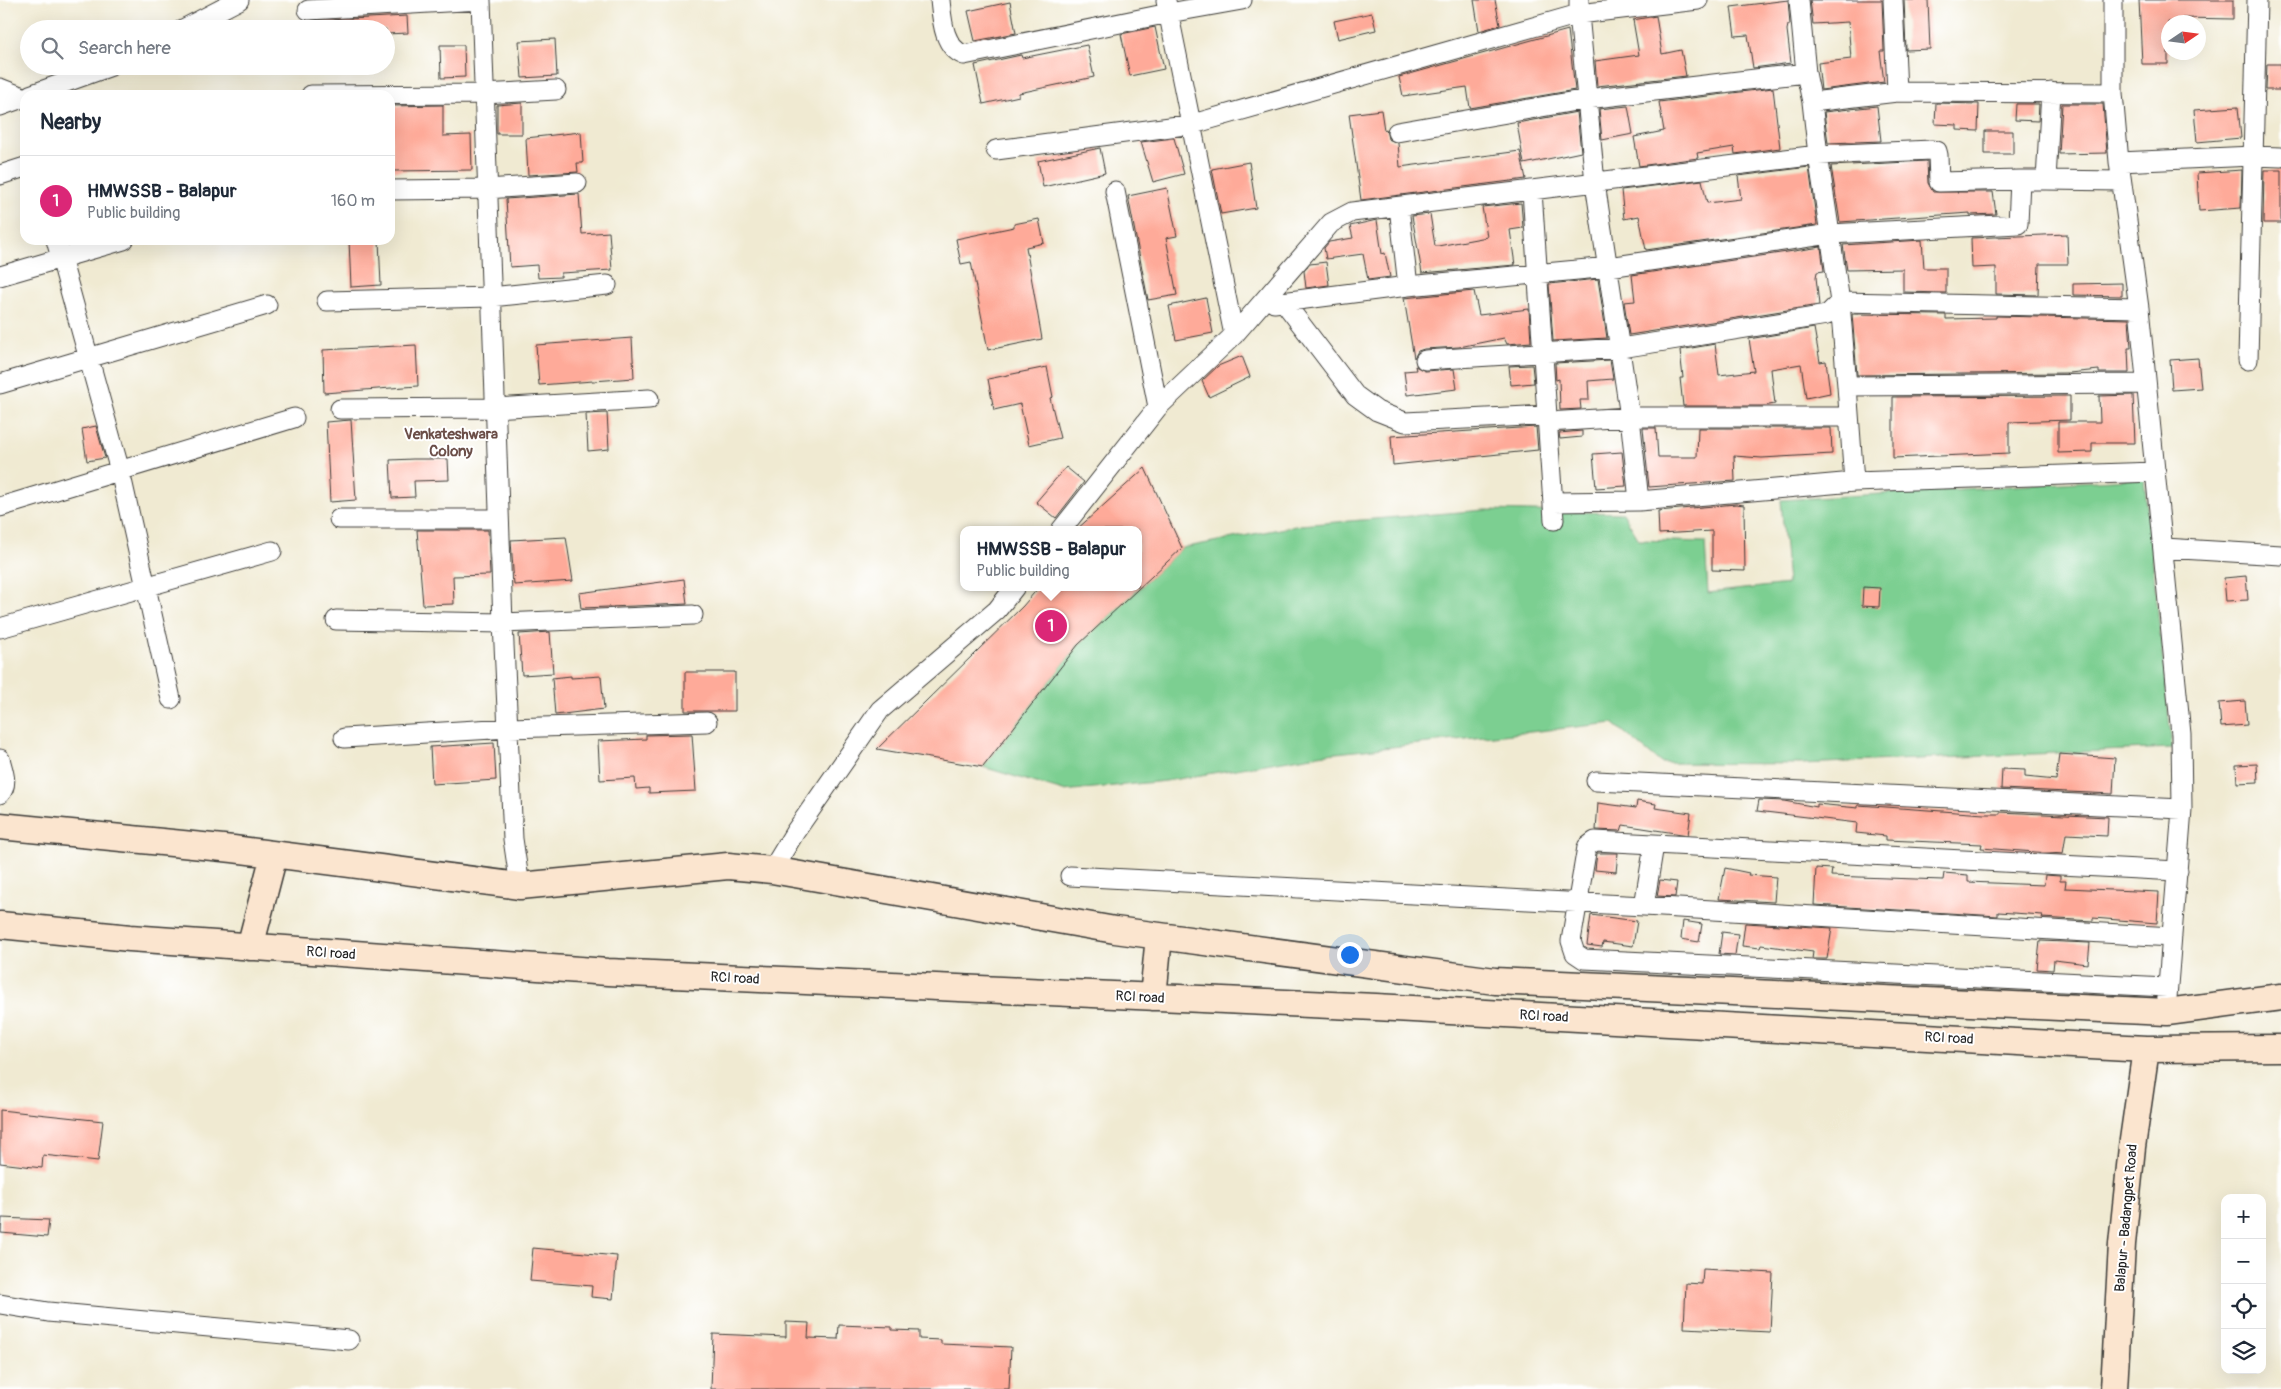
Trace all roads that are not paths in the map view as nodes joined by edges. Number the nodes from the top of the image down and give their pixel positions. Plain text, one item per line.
1 (239, 0) edge
2 (481, 0) edge
3 (940, 0) edge
4 (1242, 0) edge
5 (1698, 0) edge
6 (1799, 0) edge
7 (1893, 0) edge
8 (2113, 0) edge
9 (2257, 0) edge
10 (1168, 6) edge
11 (1579, 7) edge
12 (308, 10) dead end
13 (200, 20) edge
14 (1806, 73) junction
15 (86, 75) edge
16 (0, 88) edge
17 (43, 90) edge
18 (556, 90) dead end
19 (1897, 92) junction
20 (2051, 92) junction
21 (2114, 93) junction
22 (20, 94) edge
23 (484, 94) junction
24 (395, 95) edge
25 (20, 98) edge
26 (1587, 99) junction
27 (1812, 102) junction
28 (0, 106) edge
29 (1193, 124) junction
30 (1397, 132) dead end
31 (996, 150) dead end
32 (1818, 155) junction
33 (2253, 156) junction
34 (2281, 157) edge
35 (2119, 162) junction
36 (20, 169) edge
37 (0, 175) edge
38 (2020, 180) junction
39 (2046, 180) junction
40 (2121, 182) junction
41 (577, 183) dead end
42 (1595, 183) junction
43 (488, 189) junction
44 (395, 190) edge
45 (1115, 191) dead end
46 (1532, 191) junction
47 (1399, 207) junction
48 (1830, 234) junction
49 (57, 245) edge
50 (106, 245) edge
51 (60, 258) junction
52 (1609, 267) junction
53 (1539, 273) junction
54 (0, 276) edge
55 (607, 285) dead end
56 (1408, 286) junction
57 (491, 297) junction
58 (327, 301) dead end
59 (1284, 302) junction
60 (1840, 302) junction
61 (267, 305) dead end
62 (1260, 305) junction
63 (2139, 308) junction
64 (1234, 335) junction
65 (1621, 348) junction
66 (1544, 354) junction
67 (89, 358) junction
68 (1425, 360) dead end
69 (2248, 360) dead end
70 (0, 384) edge
71 (2146, 384) junction
72 (1847, 386) junction
73 (649, 399) dead end
74 (1158, 407) junction
75 (495, 408) junction
76 (340, 409) dead end
77 (1630, 417) junction
78 (1849, 417) junction
79 (294, 418) dead end
80 (1548, 419) junction
81 (120, 471) junction
82 (2156, 472) junction
83 (1854, 482) junction
84 (1639, 501) junction
85 (0, 507) edge
86 (339, 519) dead end
87 (499, 520) junction
88 (1064, 526) edge
89 (2164, 548) junction
90 (272, 551) dead end
91 (2281, 555) edge
92 (146, 587) junction
93 (1012, 591) edge
94 (693, 615) dead end
95 (336, 620) dead end
96 (503, 623) junction
97 (0, 628) edge
98 (171, 699) dead end
99 (706, 722) dead end
100 (509, 728) junction
101 (344, 738) dead end
102 (0, 759) edge
103 (1596, 781) dead end
104 (0, 794) edge
105 (2182, 809) junction
106 (1, 822) edge
107 (1654, 845) junction
108 (274, 855) junction
109 (772, 870) junction
110 (2178, 871) junction
111 (1070, 876) dead end
112 (520, 886) junction
113 (1576, 902) junction
114 (1644, 906) junction
115 (0, 925) edge
116 (1159, 936) junction
117 (2172, 937) junction
118 (250, 947) junction
119 (1153, 997) junction
120 (2281, 997) edge
121 (2167, 999) junction
122 (2281, 1048) edge
123 (2146, 1049) junction
124 (0, 1304) edge
125 (349, 1340) dead end
126 (2114, 1389) edge

1 - 13 street
2 - 12 street
2 - 23 street
3 - 10 street
4 - 10 street
5 - 11 street
6 - 14 street
7 - 19 street
8 - 21 street
9 - 33 street
10 - 29 street
11 - 26 street
11 - 29 street
14 - 26 street
14 - 27 street
15 - 17 street
16 - 22 street
18 - 23 street
19 - 20 street
19 - 27 street
20 - 21 street
20 - 39 street
21 - 35 street
23 - 24 street
23 - 43 street
25 - 28 street
26 - 30 street
26 - 42 street
27 - 32 street
29 - 31 street
29 - 64 street
32 - 38 street
32 - 42 street
32 - 48 street
33 - 34 street
33 - 35 street
33 - 69 street
35 - 40 street
36 - 37 street
38 - 39 street
38 - 48 street
39 - 40 street
40 - 63 street
41 - 43 street
42 - 46 street
42 - 52 street
43 - 44 street
43 - 57 street
45 - 74 street
46 - 47 street
46 - 53 street
47 - 56 street
47 - 62 street
48 - 52 street
48 - 60 street
49 - 51 street
50 - 51 street
51 - 54 street
51 - 67 street
52 - 53 street
52 - 65 street
53 - 56 street
53 - 66 street
55 - 57 street
56 - 59 street
57 - 58 street
57 - 75 street
59 - 62 street
59 - 80 street
60 - 63 street
60 - 65 street
60 - 72 street
61 - 67 street
62 - 64 street
63 - 71 street
64 - 74 street
65 - 66 street
65 - 77 street
66 - 68 street
66 - 80 street
67 - 70 street
67 - 81 street
71 - 72 street
71 - 82 street
72 - 78 street
73 - 75 street
74 - 88 street
75 - 76 street
75 - 87 street
77 - 78 street
77 - 80 street
77 - 84 street
78 - 83 street
79 - 81 street
80 - 84 street
81 - 85 street
81 - 92 street
82 - 83 street
82 - 89 street
83 - 84 street
86 - 87 street
87 - 96 street
89 - 91 street
89 - 105 street
90 - 92 street
92 - 97 street
92 - 98 street
93 - 109 street
94 - 96 street
95 - 96 street
96 - 100 street
99 - 100 street
100 - 101 street
100 - 112 street
102 - 104 street
103 - 105 street
105 - 110 street
106 - 108 main road
107 - 110 street
107 - 113 street
107 - 114 street
108 - 112 main road
108 - 118 main road
109 - 112 main road
109 - 116 main road
110 - 117 street
111 - 113 street
113 - 114 street
113 - 121 street
114 - 117 street
115 - 118 main road, RCI road
116 - 119 main road
116 - 121 main road
117 - 121 street
118 - 119 main road, RCI road
119 - 123 main road, RCI road
120 - 121 main road
122 - 123 main road, RCI road
123 - 126 main road, Balapur - Badangpet Road
124 - 125 street

